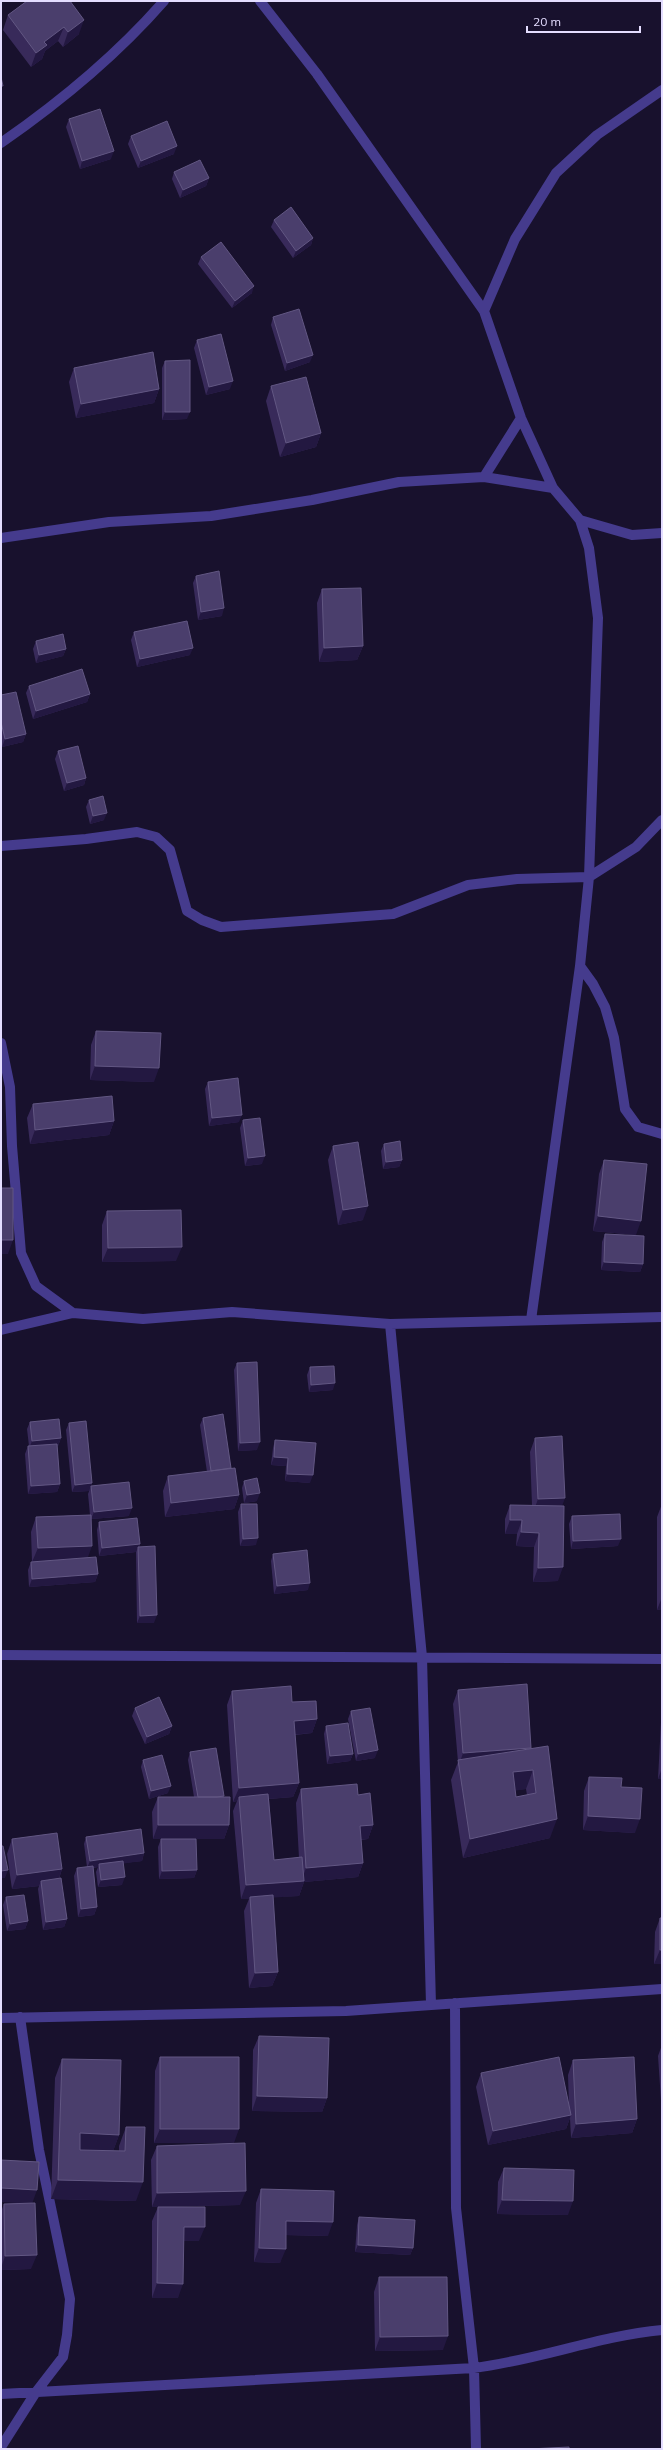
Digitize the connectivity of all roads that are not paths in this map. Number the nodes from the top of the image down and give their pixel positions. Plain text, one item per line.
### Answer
1 (164, 1) edge
2 (260, 1) edge
3 (662, 90) edge
4 (1, 143) edge
5 (484, 311) junction
6 (521, 418) junction
7 (484, 477) junction
8 (553, 488) junction
9 (580, 520) junction
10 (662, 533) edge
11 (1, 538) edge
12 (662, 820) edge
13 (1, 846) edge
14 (589, 877) junction
15 (580, 966) junction
16 (1, 1043) edge
17 (662, 1134) edge
18 (73, 1313) junction
19 (662, 1317) edge
20 (531, 1320) junction
21 (390, 1324) junction
22 (1, 1330) edge
23 (1, 1655) edge
24 (422, 1657) junction
25 (662, 1659) edge
26 (662, 1989) edge
27 (455, 2003) junction
28 (431, 2005) junction
29 (20, 2017) junction
30 (1, 2018) edge
31 (662, 2330) edge
32 (474, 2368) junction
33 (36, 2392) junction
34 (1, 2394) edge
35 (1, 2447) edge
36 (476, 2449) edge

1 - 4 street
2 - 5 street
3 - 5 street
5 - 6 street
6 - 7 street
6 - 8 street
7 - 8 street
7 - 11 street
8 - 9 street
9 - 10 street
9 - 14 street
12 - 14 street
13 - 14 street
14 - 15 street
15 - 17 street
15 - 20 street
16 - 18 street
18 - 21 street
18 - 22 street
19 - 20 street
20 - 21 street
21 - 24 street
23 - 24 street
24 - 25 street
24 - 28 street
26 - 27 street
27 - 28 street
27 - 32 street
28 - 29 street
29 - 30 street
29 - 33 street
31 - 32 street
32 - 33 street
32 - 36 street
33 - 34 street
33 - 35 street

